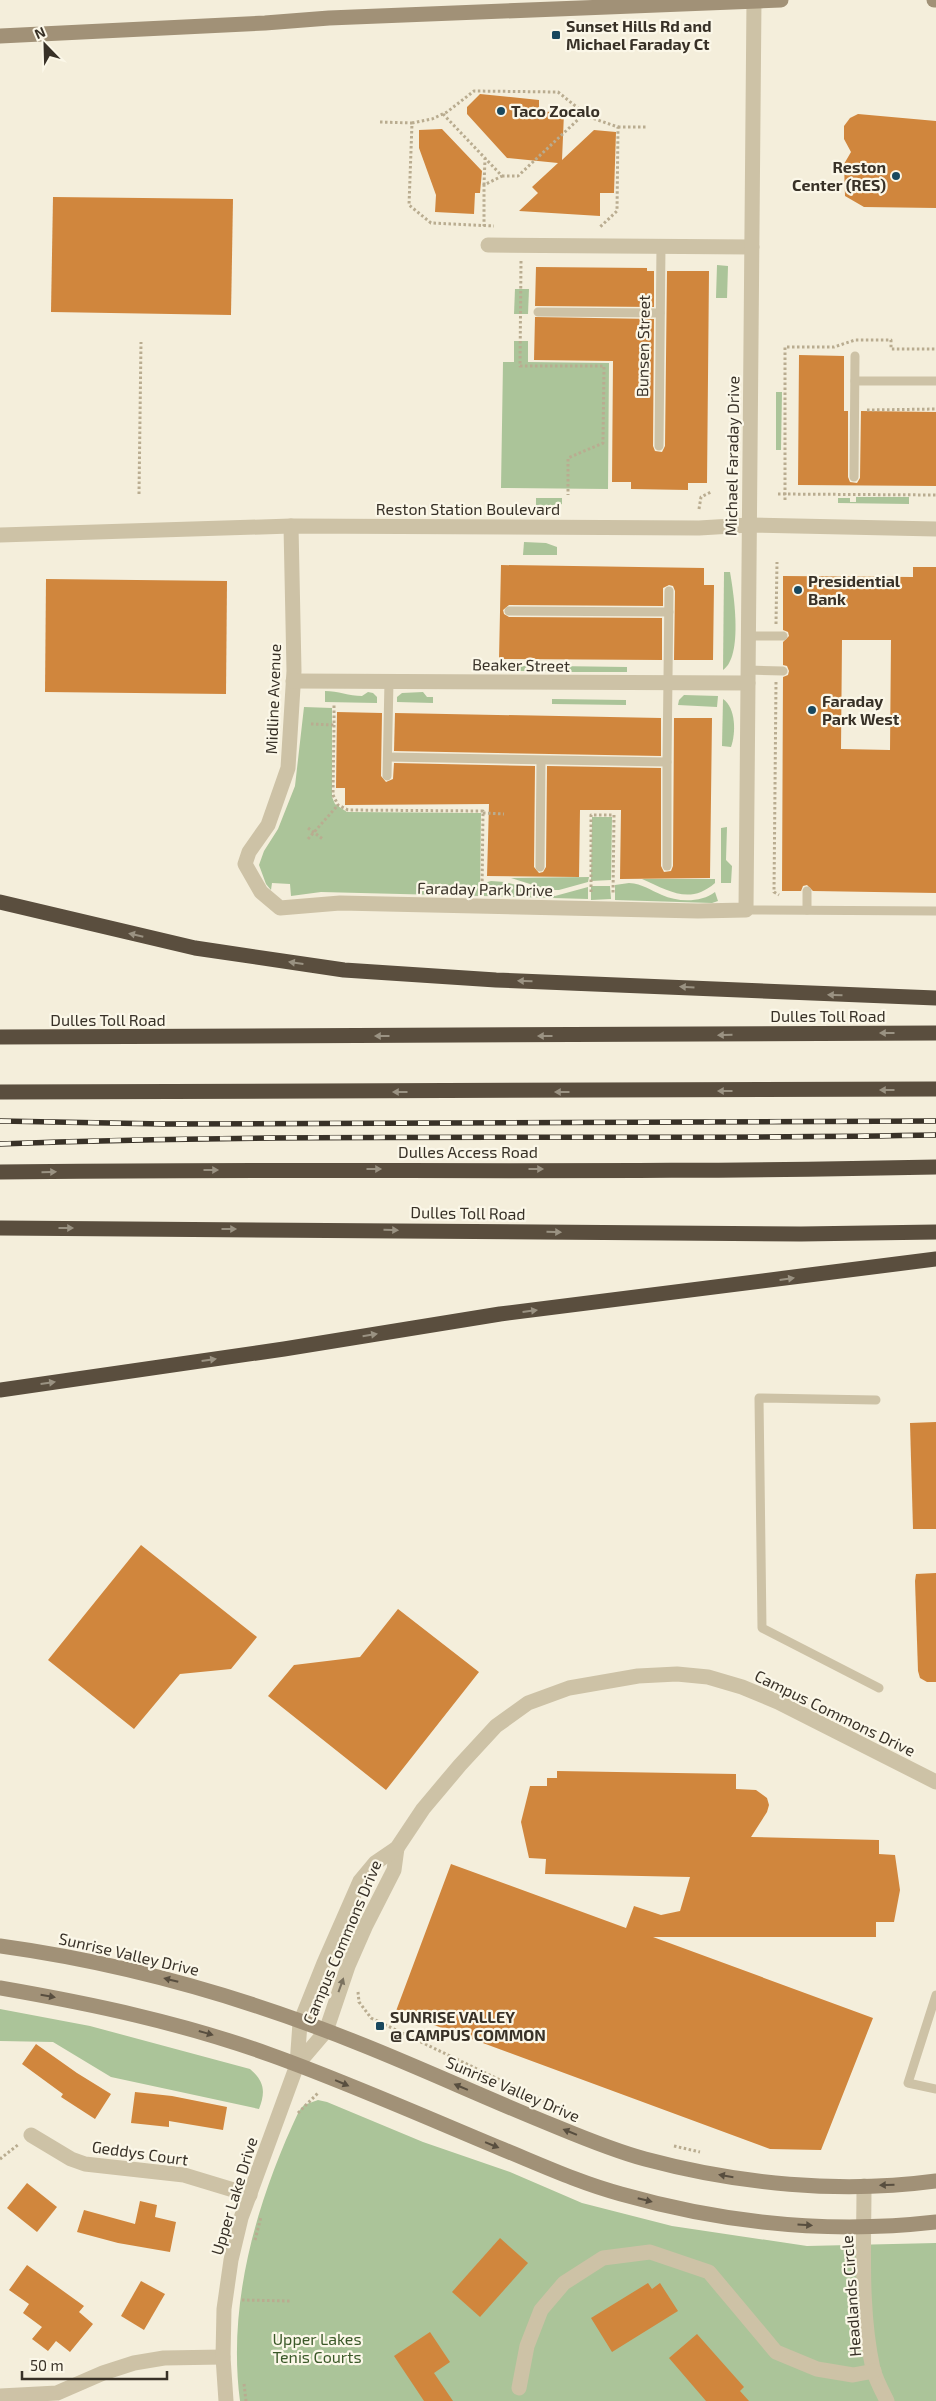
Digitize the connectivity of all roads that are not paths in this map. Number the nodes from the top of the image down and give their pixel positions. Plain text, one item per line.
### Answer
1 (781, 0) edge
2 (754, 1) edge
3 (0, 36) edge
4 (488, 245) dead end
5 (661, 246) junction
6 (752, 247) junction
7 (538, 312) dead end
8 (660, 314) junction
9 (855, 356) dead end
10 (855, 380) junction
11 (936, 381) edge
12 (659, 446) dead end
13 (854, 476) dead end
14 (749, 525) junction
15 (291, 526) junction
16 (936, 529) edge
17 (0, 535) edge
18 (669, 591) dead end
19 (509, 611) dead end
20 (669, 612) junction
21 (748, 636) junction
22 (780, 636) road end
23 (779, 671) road end
24 (748, 677) junction
25 (293, 681) junction
26 (389, 681) junction
27 (668, 684) junction
28 (388, 757) junction
29 (541, 760) junction
30 (667, 762) junction
31 (388, 776) dead end
32 (245, 864) joint
33 (667, 866) dead end
34 (540, 867) dead end
35 (807, 894) road end
36 (0, 902) edge
37 (746, 910) junction
38 (807, 910) junction
39 (936, 911) edge
40 (936, 998) edge
41 (936, 1033) edge
42 (0, 1037) edge
43 (936, 1089) edge
44 (0, 1092) edge
45 (936, 1167) edge
46 (0, 1172) edge
47 (0, 1228) edge
48 (936, 1232) edge
49 (936, 1259) edge
50 (0, 1390) edge
51 (876, 1400) dead end
52 (879, 1688) dead end
53 (936, 1782) edge
54 (397, 1848) junction
55 (0, 1946) edge
56 (0, 1988) edge
57 (936, 1995) edge
58 (300, 2023) junction
59 (326, 2031) junction
60 (297, 2065) junction
61 (936, 2089) edge
62 (31, 2135) road end
63 (936, 2181) edge
64 (864, 2186) junction
65 (250, 2194) junction
66 (936, 2222) edge
67 (864, 2227) junction
68 (223, 2357) junction
69 (874, 2371) junction
70 (519, 2388) dead end
71 (0, 2396) edge
72 (226, 2401) edge
73 (887, 2401) edge

1 - 2 main road
2 - 3 main road
2 - 6 street, Michael Faraday Drive
4 - 5 street
5 - 6 street
5 - 8 lane, Bunsen Street
6 - 14 street, Michael Faraday Drive
7 - 8 lane
8 - 12 lane, Bunsen Street
9 - 10 lane
10 - 11 lane
10 - 13 lane
14 - 15 street, Reston Station Boulevard
14 - 16 street, Reston Station Boulevard
14 - 21 street, Michael Faraday Drive
15 - 17 street, Reston Station Boulevard
15 - 25 street, Midline Avenue
18 - 20 lane
19 - 20 lane
20 - 27 lane
21 - 22 lane
21 - 24 street, Michael Faraday Drive
23 - 24 lane
24 - 27 street, Beaker Street
24 - 37 street, Michael Faraday Drive
25 - 26 street, Beaker Street
25 - 32 street, Midline Avenue
26 - 27 street, Beaker Street
26 - 28 lane
27 - 30 lane
28 - 29 lane
28 - 31 lane
29 - 30 lane
29 - 34 lane
30 - 33 lane
32 - 37 street, Faraday Park Drive
35 - 38 lane
40 -> 36 highway
37 - 38 lane
38 - 39 lane
41 -> 42 highway, Dulles Toll Road
43 -> 44 highway
46 -> 45 highway, Dulles Access Road
47 -> 48 highway, Dulles Toll Road
50 -> 49 highway
51 - 52 lane
53 - 54 street, Campus Commons Drive
54 - 58 street, Campus Commons Drive
59 -> 54 street, Campus Commons Drive
58 -> 55 main road, Sunrise Valley Drive
56 -> 60 main road
57 - 61 lane
58 - 59 main road, Sunrise Valley Drive
58 - 60 street, Campus Commons Drive
59 - 60 street, Campus Commons Drive
64 -> 59 main road, Sunrise Valley Drive
60 - 65 street, Upper Lake Drive
60 -> 67 main road
62 - 65 street, Geddys Court
63 -> 64 main road, Sunrise Valley Drive
64 - 67 street, Headlands Circle
65 - 68 street, Upper Lake Drive
66 - 67 main road
67 - 69 street, Headlands Circle
68 - 71 street
68 - 72 street, Upper Lake Drive
69 - 70 street
69 - 73 street, Headlands Circle

